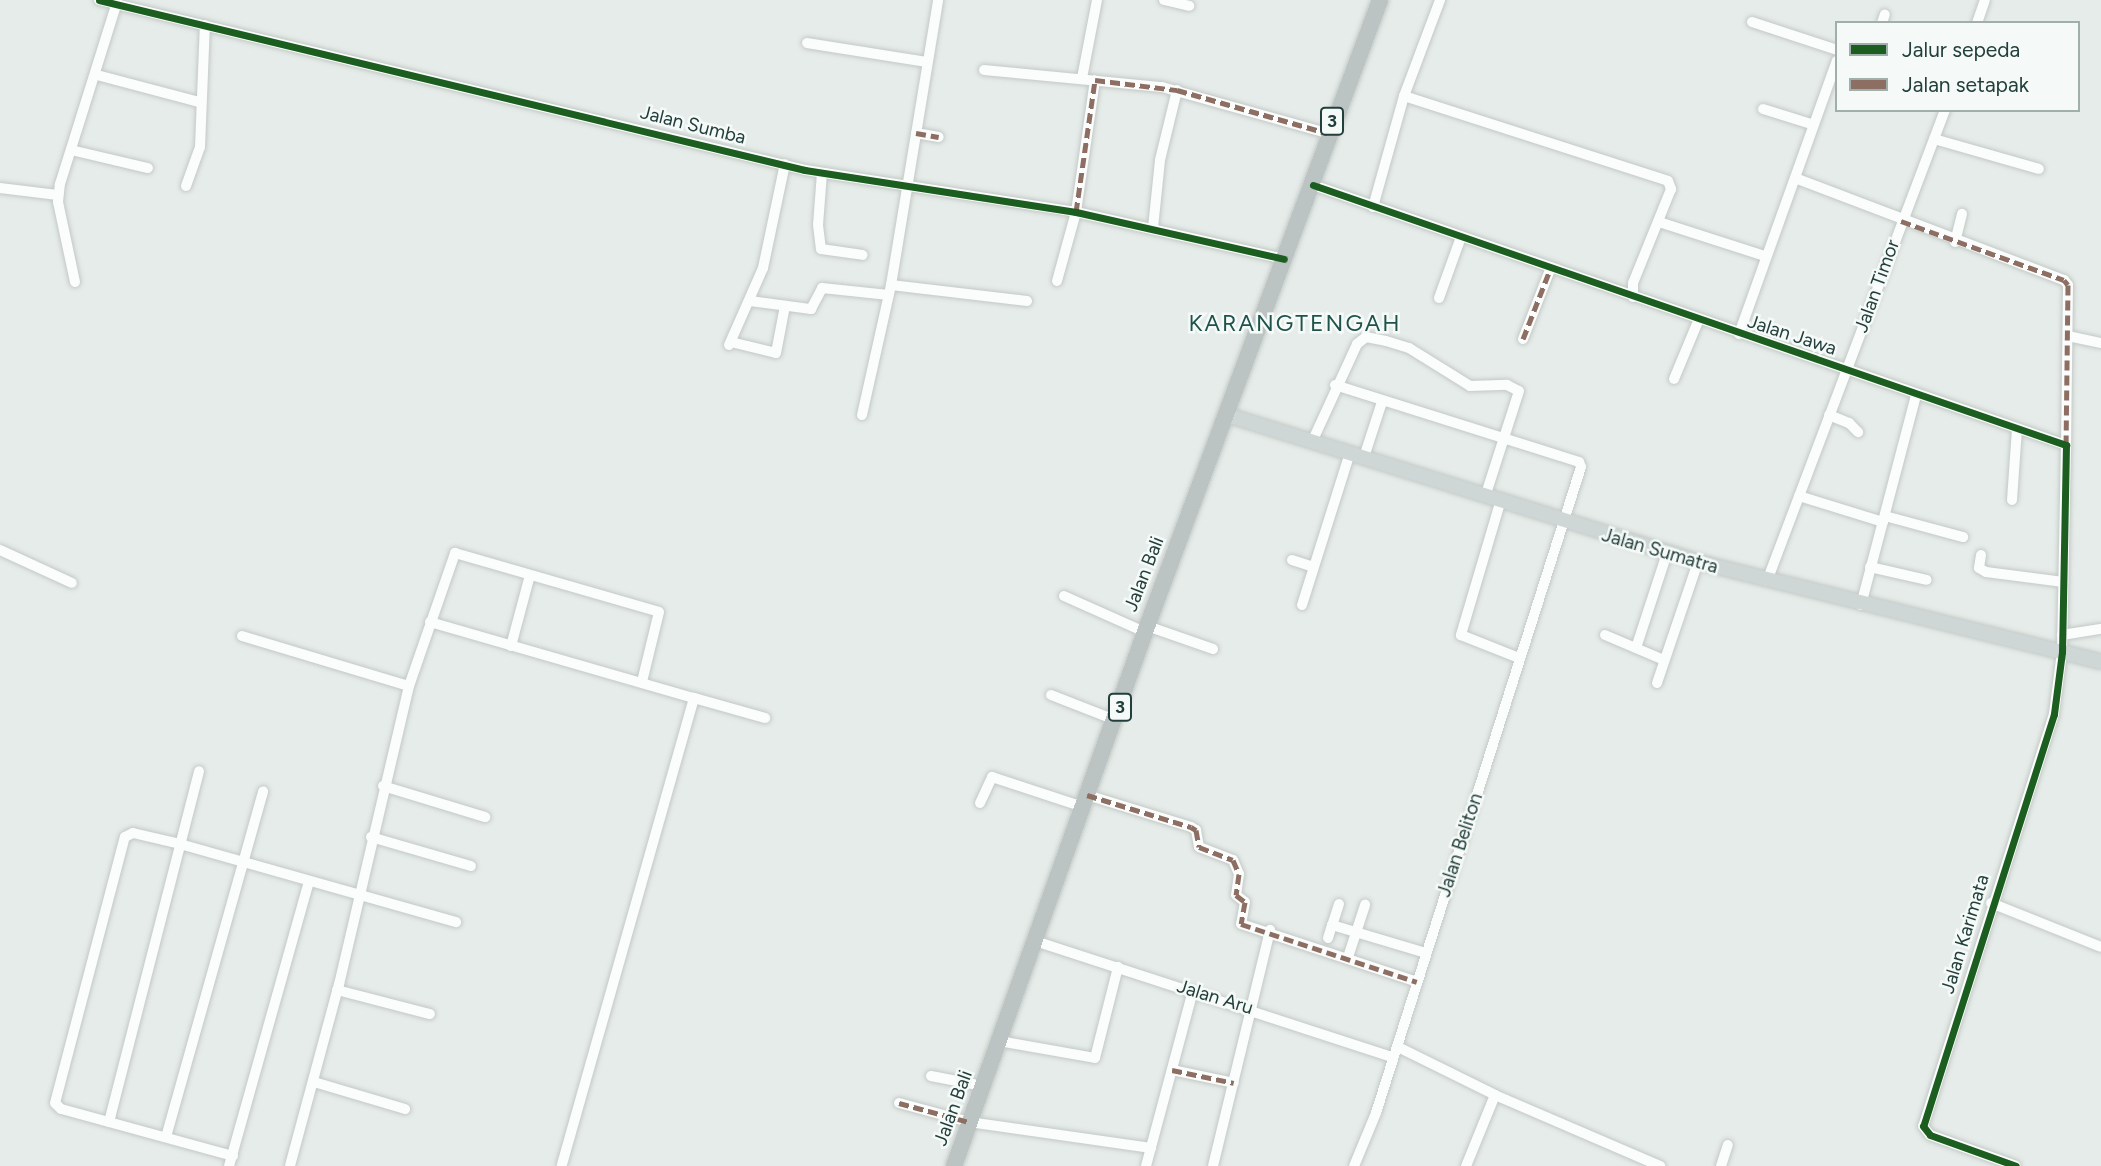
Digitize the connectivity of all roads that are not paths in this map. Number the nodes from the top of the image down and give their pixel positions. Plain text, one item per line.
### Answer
1 (99, 0) edge
2 (938, 0) edge
3 (1097, 0) edge
4 (1164, 0) edge
5 (1380, 0) edge
6 (1440, 0) edge
7 (1985, 0) edge
8 (117, 3) edge
9 (1189, 6) dead end
10 (1978, 21) edge
11 (1752, 22) dead end
12 (205, 25) junction
13 (807, 43) dead end
14 (1835, 49) edge
15 (927, 62) junction
16 (1835, 67) edge
17 (984, 70) dead end
18 (97, 75) junction
19 (1082, 78) junction
20 (1095, 80) junction
21 (1177, 90) junction
22 (1404, 96) junction
23 (199, 102) junction
24 (1762, 109) dead end
25 (1944, 112) edge
26 (1814, 125) junction
27 (916, 133) junction
28 (1327, 133) junction
29 (939, 136) dead end
30 (1934, 139) junction
31 (71, 149) junction
32 (785, 164) junction
33 (148, 168) dead end
34 (2039, 169) dead end
35 (822, 173) junction
36 (1795, 178) junction
37 (1313, 185) junction
38 (186, 186) dead end
39 (0, 188) edge
40 (908, 188) junction
41 (58, 195) junction
42 (1373, 207) junction
43 (1076, 212) junction
44 (1962, 214) dead end
45 (1901, 221) junction
46 (1659, 222) junction
47 (1153, 228) junction
48 (1461, 237) junction
49 (1955, 242) junction
50 (1286, 250) junction
51 (863, 255) dead end
52 (1765, 256) junction
53 (1551, 267) junction
54 (1057, 281) dead end
55 (75, 282) dead end
56 (890, 290) junction
57 (1633, 296) junction
58 (1439, 298) dead end
59 (750, 301) junction
60 (1027, 301) dead end
61 (785, 306) junction
62 (1699, 319) junction
63 (1739, 334) junction
64 (2068, 336) junction
65 (1523, 339) dead end
66 (2101, 343) edge
67 (1847, 369) junction
68 (1674, 379) dead end
69 (1335, 385) junction
70 (1916, 395) junction
71 (1382, 402) junction
72 (862, 415) dead end
73 (1227, 415) junction
74 (1829, 415) junction
75 (2017, 429) junction
76 (1858, 432) dead end
77 (1506, 440) junction
78 (1312, 442) junction
79 (2066, 445) junction
80 (1357, 455) junction
81 (1799, 496) junction
82 (1485, 497) junction
83 (2012, 500) dead end
84 (1500, 503) junction
85 (1884, 519) junction
86 (1563, 523) junction
87 (1963, 537) dead end
88 (0, 550) edge
89 (1667, 553) junction
90 (1981, 555) dead end
91 (1292, 560) dead end
92 (1698, 562) junction
93 (1313, 567) junction
94 (1870, 567) junction
95 (530, 575) junction
96 (1927, 580) dead end
97 (1767, 581) junction
98 (2063, 582) junction
99 (72, 583) dead end
100 (1064, 596) dead end
101 (1302, 605) dead end
102 (1861, 605) junction
103 (430, 622) junction
104 (1146, 629) junction
105 (2101, 629) edge
106 (1605, 635) dead end
107 (2063, 635) junction
108 (242, 636) dead end
109 (511, 646) junction
110 (1636, 648) junction
111 (1213, 649) dead end
112 (2063, 652) junction
113 (1520, 659) junction
114 (1664, 660) junction
115 (2101, 662) edge
116 (642, 682) junction
117 (1657, 683) dead end
118 (410, 686) junction
119 (1051, 695) dead end
120 (694, 698) junction
121 (765, 718) dead end
122 (1115, 720) junction
123 (199, 771) dead end
124 (383, 786) junction
125 (263, 790) dead end
126 (1085, 801) junction
127 (980, 803) dead end
128 (485, 817) dead end
129 (371, 837) junction
130 (180, 844) junction
131 (241, 862) junction
132 (471, 866) dead end
133 (309, 882) junction
134 (359, 894) junction
135 (1991, 903) junction
136 (1339, 904) dead end
137 (1365, 905) dead end
138 (456, 922) dead end
139 (1332, 925) junction
140 (1270, 930) junction
141 (1356, 932) junction
142 (1328, 938) dead end
143 (1035, 942) junction
144 (2101, 947) edge
145 (1426, 953) junction
146 (1349, 954) dead end
147 (1118, 967) junction
148 (1417, 982) junction
149 (337, 990) junction
150 (1193, 991) junction
151 (1251, 1008) junction
152 (430, 1014) dead end
153 (999, 1041) junction
154 (1396, 1052) junction
155 (1172, 1070) junction
156 (931, 1076) dead end
157 (314, 1082) junction
158 (1234, 1083) junction
159 (983, 1086) junction
160 (1495, 1095) junction
161 (899, 1103) dead end
162 (405, 1109) dead end
163 (109, 1122) junction
164 (969, 1122) junction
165 (166, 1138) junction
166 (1728, 1145) dead end
167 (1151, 1149) junction
168 (231, 1161) edge
169 (290, 1166) edge
170 (562, 1166) edge
171 (954, 1166) edge
172 (1146, 1166) edge
173 (1213, 1166) edge
174 (1354, 1166) edge
175 (1466, 1166) edge
176 (1660, 1166) edge
177 (1721, 1166) edge
178 (2016, 1166) edge

1 - 8 street, Jalan Sumba
2 - 15 street
3 - 19 street
4 - 9 street
5 - 28 highway, Jalan Bali / 3
6 - 22 street
7 - 10 street
8 - 12 street, Jalan Sumba
8 - 18 street
11 - 14 street
12 - 23 street
12 - 32 street, Jalan Sumba
13 - 15 street
15 - 27 street
16 - 26 street
17 - 19 street
18 - 23 street
18 - 31 street
19 - 20 street
20 - 21 street
20 - 43 street
21 - 28 street
21 - 47 street
22 - 42 street
22 - 46 street
23 - 38 street
24 - 26 street
25 - 30 street, Jalan Timor
26 - 36 street
27 - 29 street
27 - 40 street
28 - 37 highway, Jalan Bali / 3
30 - 34 street
30 - 45 street, Jalan Timor
31 - 33 street
31 - 41 street
32 - 35 street, Jalan Sumba
32 - 59 street
35 - 40 street, Jalan Sumba
35 - 51 street
36 - 45 street
36 - 52 street
37 - 42 street, Jalan Jawa
37 - 50 highway, Jalan Bali / 3
39 - 41 street
40 - 43 street, Jalan Sumba
40 - 56 street
41 - 55 street
42 - 48 street, Jalan Jawa
43 - 47 street, Jalan Sumba
43 - 54 street
44 - 49 street
45 - 49 street
45 - 67 street, Jalan Timor
46 - 52 street
46 - 57 street
47 - 50 street, Jalan Sumba
48 - 53 street, Jalan Jawa
48 - 58 street
49 - 64 street
50 - 73 highway, Jalan Bali / 3
52 - 63 street
53 - 57 street, Jalan Jawa
53 - 65 street
56 - 60 street
56 - 61 street
56 - 72 street
57 - 62 street, Jalan Jawa
59 - 61 street
59 - 61 street
62 - 63 street, Jalan Jawa
62 - 68 street
63 - 67 street, Jalan Jawa
64 - 66 street
64 - 79 street
67 - 70 street, Jalan Jawa
67 - 74 street, Jalan Timor
69 - 71 street
69 - 77 street
69 - 78 street
70 - 75 street, Jalan Jawa
70 - 85 street
71 - 77 street
71 - 80 street
73 - 78 main road, Jalan Sumatra
73 - 104 highway, Jalan Bali / 3
74 - 76 street
74 - 81 street, Jalan Timor
75 - 79 street, Jalan Jawa
75 - 83 street
77 - 82 street
77 - 86 street, Jalan Beliton
78 - 80 main road, Jalan Sumatra
79 - 98 street
80 - 82 main road, Jalan Sumatra
80 - 93 street
81 - 85 street
81 - 97 street, Jalan Timor
82 - 84 main road, Jalan Sumatra
84 - 86 main road, Jalan Sumatra
84 - 113 street
85 - 87 street
85 - 94 street
86 - 89 main road, Jalan Sumatra
86 - 113 street, Jalan Beliton
88 - 99 street
89 - 92 main road, Jalan Sumatra
89 - 110 street
90 - 98 street
91 - 93 street
92 - 97 main road, Jalan Sumatra
92 - 114 street
93 - 101 street
94 - 96 street
94 - 102 street
95 - 103 street
95 - 109 street
95 - 116 street
97 - 102 main road, Jalan Sumatra
98 - 107 street
100 - 104 street
102 - 112 main road, Jalan Sumatra
103 - 109 street
103 - 118 street
104 - 111 street
104 - 122 highway, Jalan Bali / 3
105 - 107 street
106 - 110 street
107 - 112 street
108 - 118 street
109 - 116 street
110 - 114 street
112 - 115 main road, Jalan Sumatra
112 - 135 street, Jalan Karimata
113 - 145 street, Jalan Beliton
114 - 117 street
116 - 120 street
118 - 124 street
119 - 122 street
120 - 121 street
120 - 170 street
122 - 126 highway, Jalan Bali / 3
123 - 130 street
124 - 128 street
124 - 129 street
125 - 131 street
126 - 127 street
126 - 140 street
126 - 143 highway, Jalan Bali / 3
129 - 132 street
129 - 134 street
130 - 131 street
130 - 163 street
130 - 163 street
131 - 133 street
131 - 165 street
133 - 134 street
133 - 168 street
134 - 138 street
134 - 149 street
135 - 144 street
135 - 178 street, Jalan Karimata
136 - 139 street
137 - 141 street
139 - 141 street
139 - 142 street
140 - 148 street
140 - 151 street
141 - 145 street
141 - 146 street
143 - 147 street, Jalan Aru
143 - 153 highway, Jalan Bali / 3
145 - 148 street, Jalan Beliton
147 - 150 street, Jalan Aru
147 - 153 street
148 - 154 street, Jalan Beliton
149 - 152 street
149 - 157 street
150 - 151 street, Jalan Aru
150 - 155 street
151 - 154 street, Jalan Aru
151 - 158 street
153 - 159 highway, Jalan Bali / 3
154 - 160 street, Jalan Aru
154 - 174 street, Jalan Beliton
155 - 158 street
155 - 167 street
156 - 159 street
157 - 162 street
157 - 169 street
158 - 173 street
159 - 164 highway, Jalan Bali / 3
160 - 175 street
160 - 176 street, Jalan Aru
161 - 164 street
163 - 165 street
164 - 167 street
164 - 171 highway, Jalan Bali / 3
165 - 168 street
166 - 177 street
167 - 172 street

